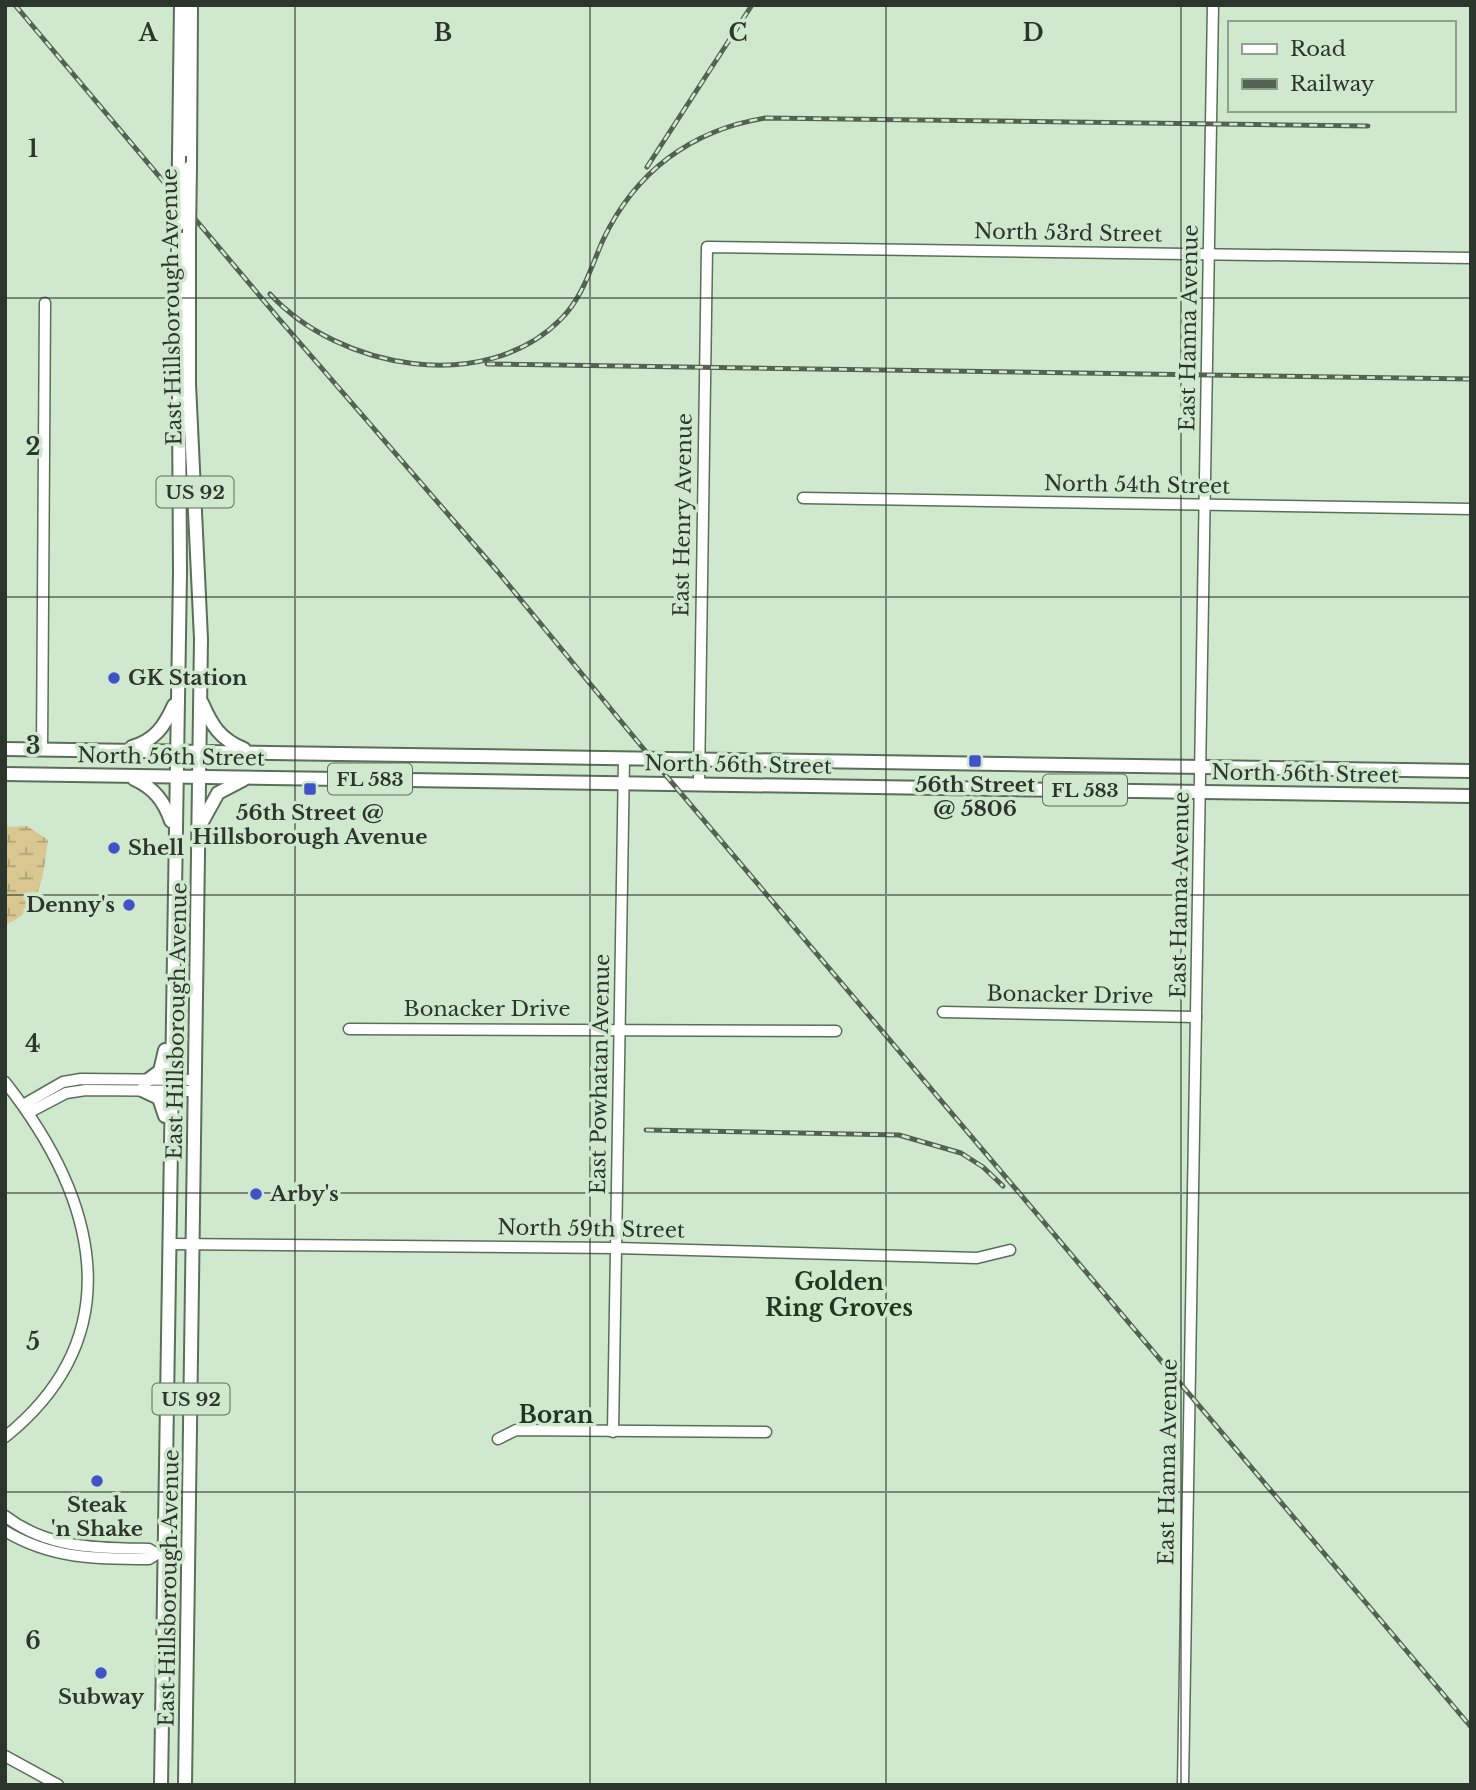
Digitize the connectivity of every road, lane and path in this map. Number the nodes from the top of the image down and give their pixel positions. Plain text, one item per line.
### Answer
1 (181, 5) edge
2 (191, 5) edge
3 (1213, 5) edge
4 (707, 247) joint
5 (1209, 254) junction
6 (1471, 258) edge
7 (45, 303) dead end
8 (803, 498) dead end
9 (1206, 505) junction
10 (1471, 509) edge
11 (177, 698) junction
12 (201, 700) junction
13 (5, 749) edge
14 (42, 750) junction
15 (121, 750) junction
16 (176, 751) junction
17 (200, 751) junction
18 (250, 752) junction
19 (624, 759) junction
20 (699, 759) junction
21 (951, 763) junction
22 (1201, 767) junction
23 (1393, 770) junction
24 (1471, 771) edge
25 (5, 774) edge
26 (126, 776) junction
27 (175, 776) junction
28 (200, 776) junction
29 (252, 777) junction
30 (624, 782) junction
31 (699, 783) junction
32 (951, 788) junction
33 (1201, 792) junction
34 (1392, 795) junction
35 (1471, 796) edge
36 (199, 829) junction
37 (175, 831) junction
38 (943, 1012) dead end
39 (172, 1015) junction
40 (1196, 1017) junction
41 (620, 1028) junction
42 (349, 1029) dead end
43 (835, 1031) dead end
44 (5, 1082) edge
45 (145, 1085) junction
46 (171, 1086) junction
47 (195, 1086) junction
48 (25, 1109) junction
49 (170, 1142) junction
50 (169, 1244) junction
51 (193, 1244) junction
52 (616, 1248) junction
53 (1010, 1250) dead end
54 (613, 1432) junction
55 (766, 1432) dead end
56 (5, 1437) edge
57 (498, 1439) dead end
58 (5, 1516) edge
59 (5, 1531) edge
60 (161, 1554) junction
61 (188, 1554) junction
62 (5, 1755) edge
63 (58, 1785) edge
64 (161, 1785) edge
65 (185, 1785) edge
66 (1183, 1785) edge

1 - 11 main road, East Hillsborough Avenue / US 92, bridge
2 - 12 main road, East Hillsborough Avenue / US 92, bridge
3 - 5 street, East Hanna Avenue
4 - 5 street, North 53rd Street
4 - 20 street, East Henry Avenue
5 - 6 street, North 53rd Street
5 - 9 street, East Hanna Avenue
7 - 14 street
8 - 9 street, North 54th Street
9 - 10 street, North 54th Street
9 - 22 street, East Hanna Avenue
11 - 15 main road
11 - 16 main road, East Hillsborough Avenue / US 92
12 - 17 main road, East Hillsborough Avenue / US 92
12 - 18 main road
13 - 14 main road, North 56th Street / FL 583
14 - 15 main road, North 56th Street / FL 583
15 - 16 main road, North 56th Street / FL 583
16 - 17 main road, North 56th Street / FL 583
16 - 27 main road, East Hillsborough Avenue / US 92
17 - 18 main road, North 56th Street / FL 583
17 - 28 main road, East Hillsborough Avenue / US 92
18 - 19 main road, North 56th Street / FL 583
19 - 20 main road, North 56th Street / FL 583
19 - 30 street, East Powhatan Avenue
20 - 21 main road, North 56th Street / FL 583
20 - 31 street, East Henry Avenue
21 - 22 main road, North 56th Street / FL 583
21 - 32 main road
22 - 23 main road, North 56th Street / FL 583
22 - 33 street, East Hanna Avenue
23 - 24 main road, North 56th Street / FL 583
23 - 34 main road
25 - 26 main road, North 56th Street / FL 583
26 - 27 main road, North 56th Street / FL 583
26 - 37 main road
27 - 28 main road, North 56th Street / FL 583
27 - 37 main road, East Hillsborough Avenue / US 92
28 - 29 main road, North 56th Street / FL 583
28 - 36 main road, East Hillsborough Avenue / US 92
29 - 30 main road, North 56th Street / FL 583
29 - 36 main road
30 - 31 main road, North 56th Street / FL 583
30 - 41 street, East Powhatan Avenue
31 - 32 main road, North 56th Street / FL 583
32 - 33 main road, North 56th Street / FL 583
33 - 34 main road, North 56th Street / FL 583
33 - 40 street, East Hanna Avenue
34 - 35 main road, North 56th Street / FL 583
36 - 47 main road, East Hillsborough Avenue / US 92
37 - 39 main road, East Hillsborough Avenue / US 92
38 - 40 street, Bonacker Drive
39 - 45 main road
39 - 46 main road, East Hillsborough Avenue / US 92
40 - 66 street, East Hanna Avenue
41 - 42 street, Bonacker Drive
41 - 43 street, Bonacker Drive
41 - 52 street, East Powhatan Avenue
44 - 48 street
45 - 46 street
45 - 48 street
45 - 49 main road
46 - 47 street
46 - 49 main road, East Hillsborough Avenue / US 92
47 - 51 main road, East Hillsborough Avenue / US 92
48 - 56 street
49 - 50 main road, East Hillsborough Avenue / US 92
50 - 51 street, North 59th Street
50 - 60 main road, East Hillsborough Avenue / US 92
51 - 52 street, North 59th Street
51 - 61 main road, East Hillsborough Avenue / US 92
52 - 53 street, North 59th Street
52 - 54 street, East Powhatan Avenue
54 - 55 street
54 - 57 street
58 - 60 street
59 - 60 street
60 - 61 street
60 - 64 main road, East Hillsborough Avenue / US 92
61 - 65 main road, East Hillsborough Avenue / US 92
62 - 63 street

